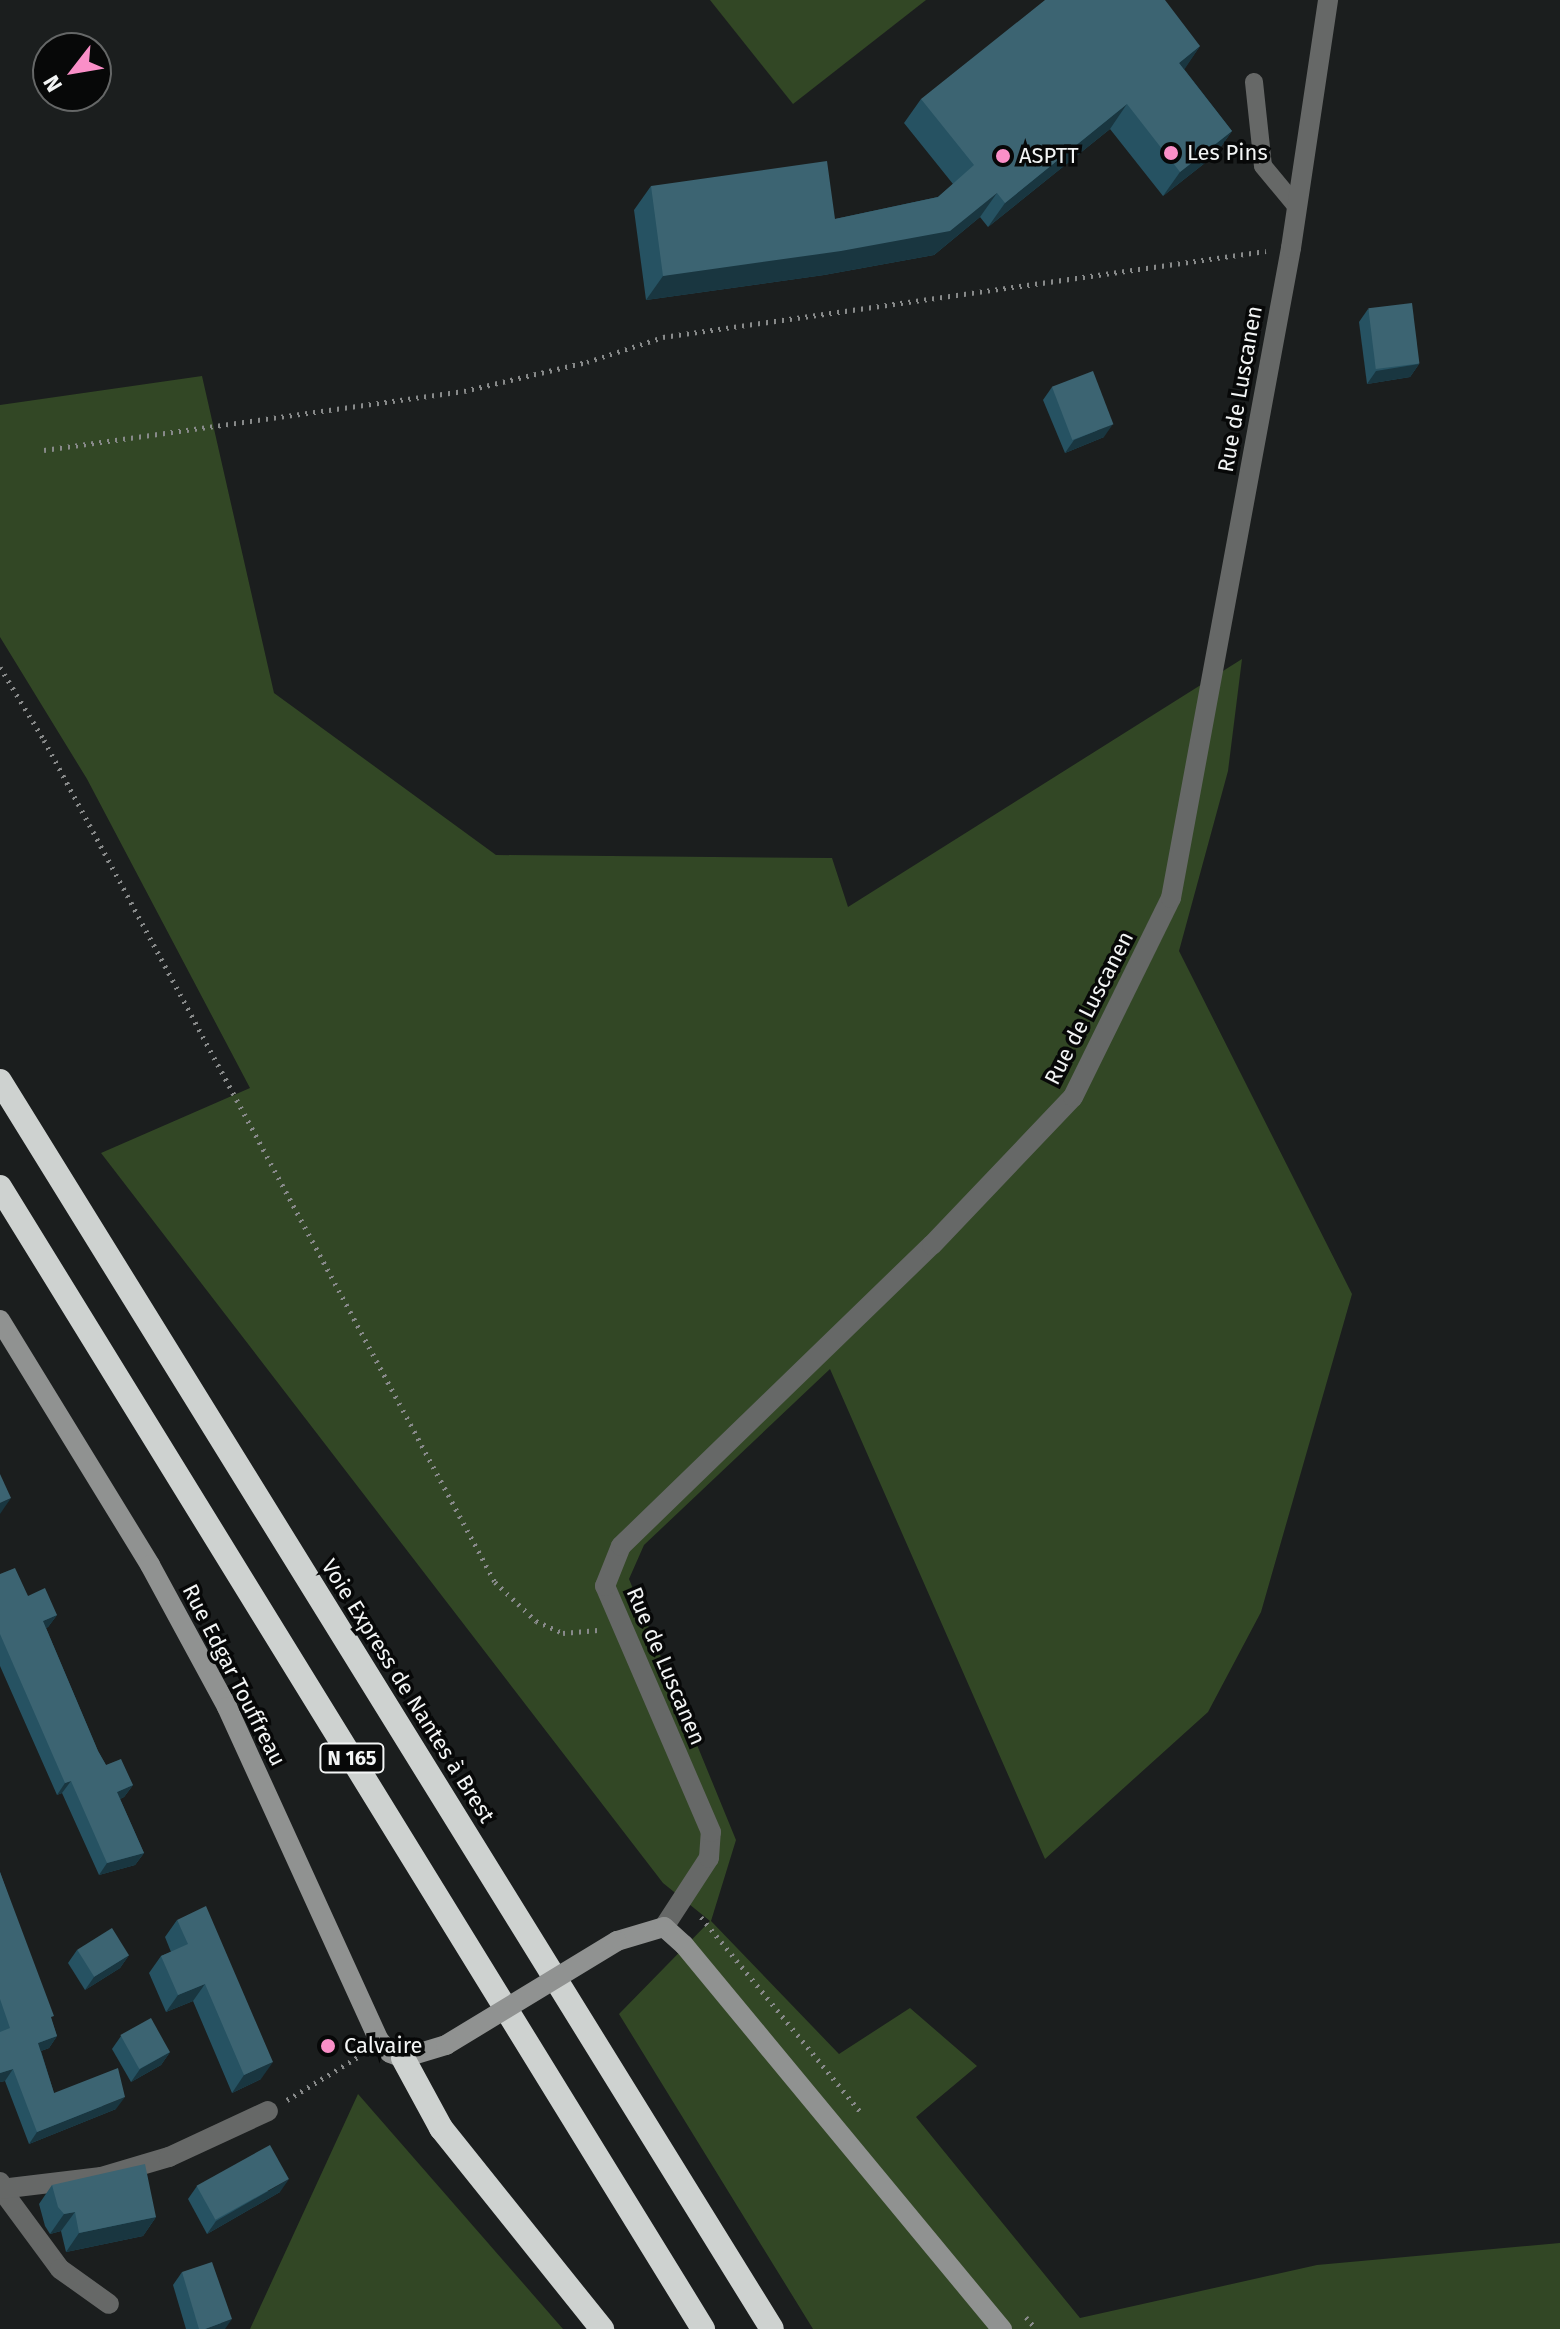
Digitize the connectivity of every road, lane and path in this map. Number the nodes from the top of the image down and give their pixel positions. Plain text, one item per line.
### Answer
1 (1328, 0) edge
2 (1254, 82) dead end
3 (1297, 207) junction
4 (1291, 248) junction
5 (44, 450) dead end
6 (0, 667) edge
7 (0, 1081) edge
8 (0, 1187) edge
9 (0, 1320) edge
10 (623, 1628) junction
11 (664, 1927) junction
12 (393, 2052) junction
13 (268, 2111) joint
14 (0, 2182) edge
15 (0, 2189) edge
16 (109, 2304) dead end
17 (602, 2329) edge
18 (703, 2329) edge
19 (772, 2329) edge
20 (1002, 2329) edge

1 - 3 street, Rue de Luscanen
2 - 3 lane
3 - 4 street, Rue de Luscanen
4 - 5 path
4 - 10 street, Rue de Luscanen
6 - 10 path
7 - 19 highway, Voie Express de Nantes à Brest / N 165
8 - 18 highway, N 165
9 - 12 street, Rue Edgar Touffreau
10 - 11 street, Rue de Luscanen
11 - 12 street, bridge
11 - 20 street
12 - 13 path
12 - 17 highway
13 - 15 street
14 - 15 street
15 - 16 street

